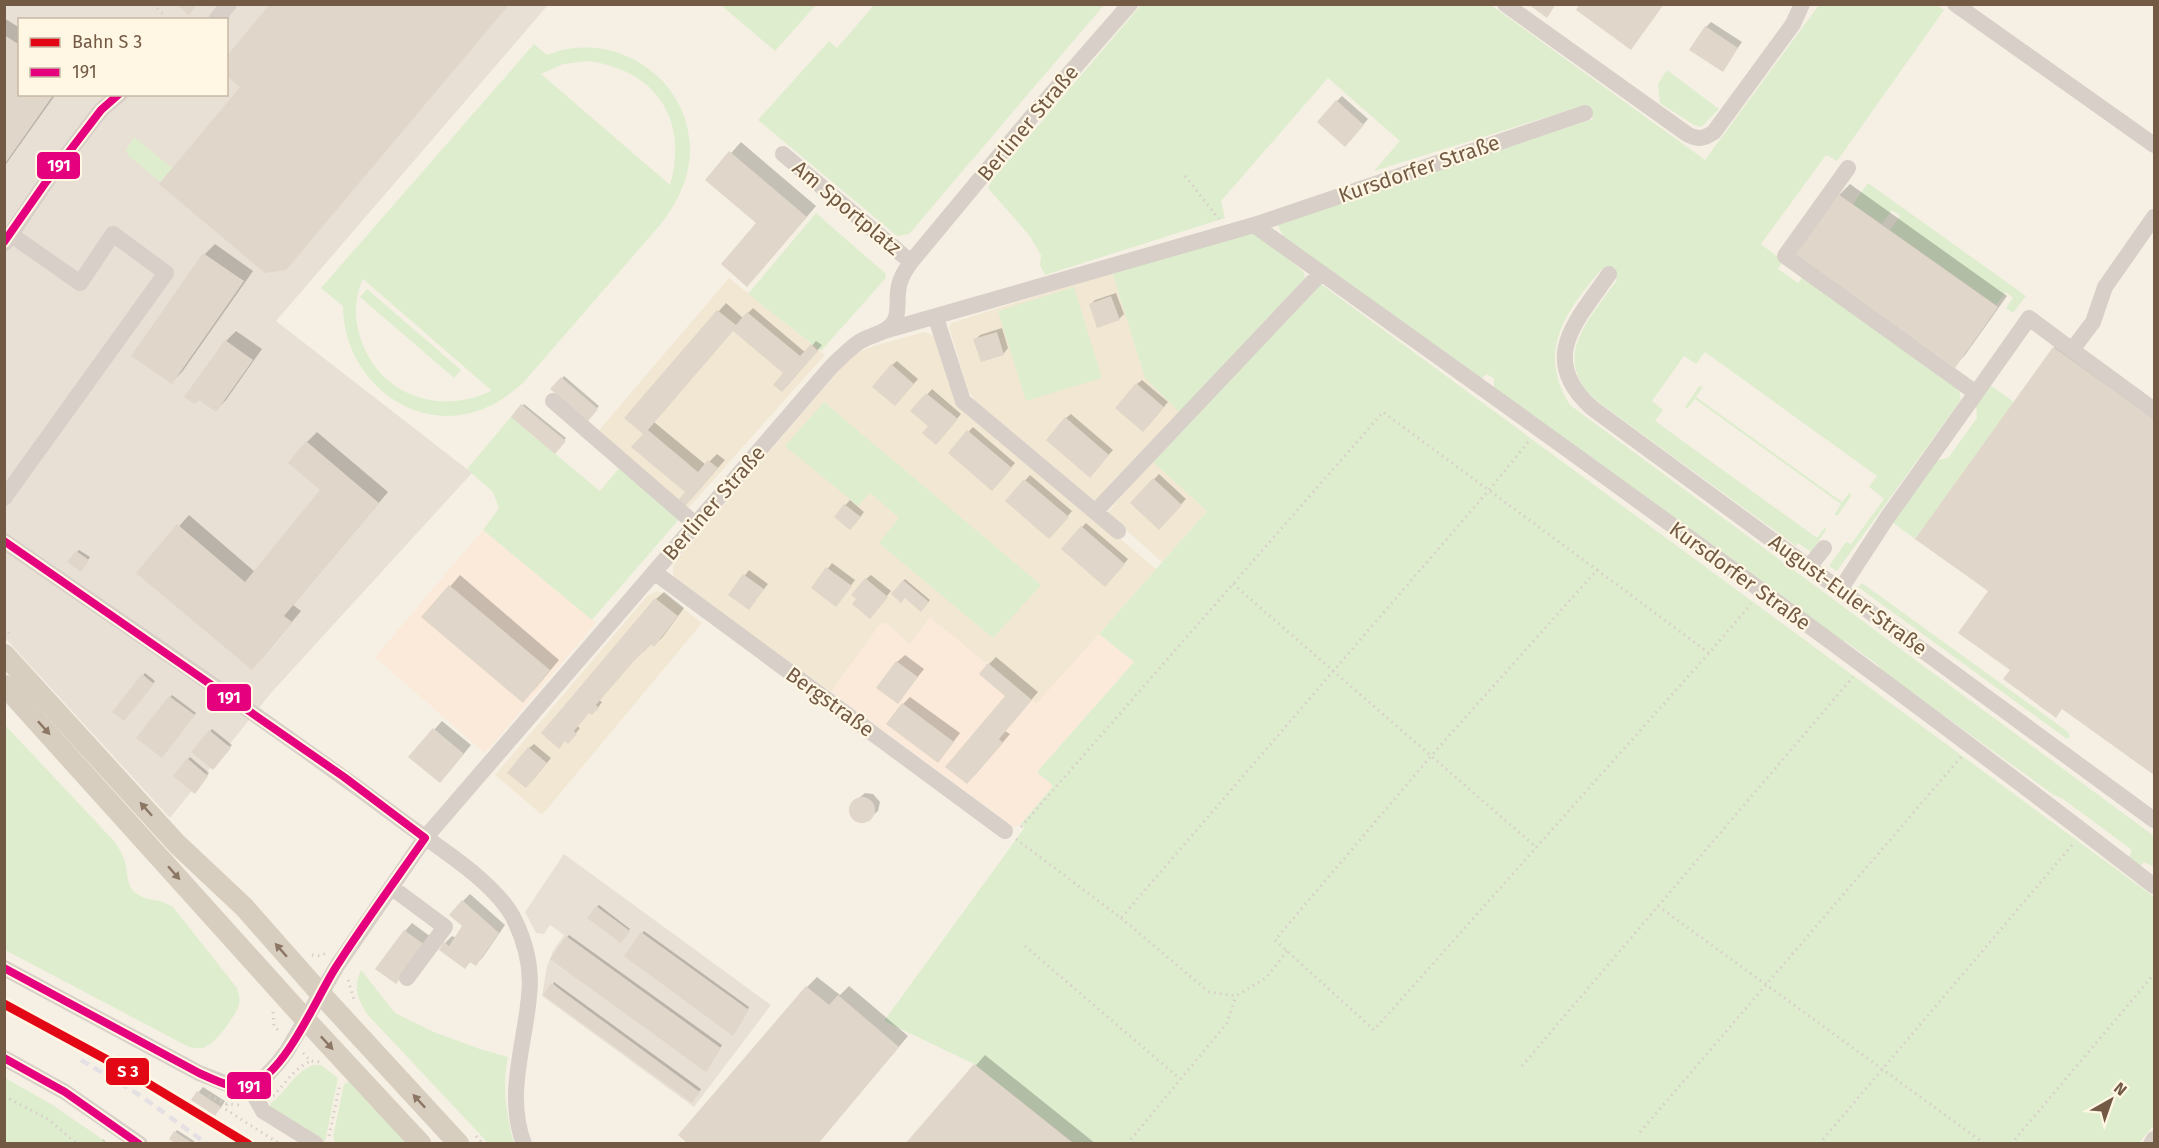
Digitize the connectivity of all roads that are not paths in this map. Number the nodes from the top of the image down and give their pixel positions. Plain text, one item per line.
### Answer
1 (229, 4) edge
2 (1130, 4) edge
3 (1505, 4) edge
4 (1802, 4) edge
5 (1955, 4) edge
6 (218, 18) edge
7 (118, 96) edge
8 (1585, 113) dead end
9 (2154, 145) edge
10 (783, 154) dead end
11 (1848, 168) dead end
12 (2154, 217) edge
13 (1254, 225) junction
14 (8, 238) edge
15 (911, 262) junction
16 (1321, 273) junction
17 (1610, 274) dead end
18 (936, 318) junction
19 (884, 332) junction
20 (2072, 350) junction
21 (1976, 393) junction
22 (553, 400) dead end
23 (2154, 410) edge
24 (4, 498) edge
25 (1095, 512) junction
26 (695, 524) junction
27 (1118, 531) dead end
28 (4, 541) edge
29 (1824, 548) dead end
30 (1809, 567) junction
31 (654, 572) junction
32 (1840, 590) junction
33 (4, 654) edge
34 (4, 685) edge
35 (2154, 820) edge
36 (1005, 831) road end
37 (425, 838) junction
38 (2154, 886) edge
39 (391, 887) junction
40 (4, 968) edge
41 (407, 978) dead end
42 (320, 993) junction
43 (305, 1019) junction
44 (4, 1058) edge
45 (249, 1086) junction
46 (2154, 1139) edge
47 (140, 1143) edge
48 (316, 1143) edge
49 (421, 1143) edge
50 (459, 1143) edge
51 (524, 1143) edge
52 (2151, 1143) edge

1 - 6 street
2 - 15 street, Berliner Straße
3 - 4 street
5 - 9 street
7 - 14 street
8 - 13 street, Kursdorfer Straße
10 - 15 street, Am Sportplatz
11 - 21 street
12 - 20 street
13 - 16 street, Kursdorfer Straße
13 - 18 street, Kursdorfer Straße
14 - 24 street
15 - 19 street, Berliner Straße
16 - 25 street
16 - 38 street, Kursdorfer Straße
17 - 30 street, August-Euler-Straße
18 - 19 street, Kursdorfer Straße
18 - 25 street
19 - 26 street, Berliner Straße
20 - 21 street
20 - 23 street
21 - 32 street
22 - 26 street
25 - 27 street
26 - 31 street, Berliner Straße
28 - 37 street
29 - 30 street
30 - 32 street, August-Euler-Straße
31 - 36 street, Bergstraße
31 - 37 street, Berliner Straße
32 - 35 street, August-Euler-Straße
42 -> 33 main road
34 -> 43 main road
37 - 39 street, Berliner Straße
37 - 51 street
39 - 41 street
39 - 42 street, Berliner Straße
40 - 45 street
42 - 43 street, Berliner Straße
50 -> 42 main road
43 - 45 street, Berliner Straße
43 -> 49 main road
44 - 47 street
45 - 48 street
46 - 52 street

